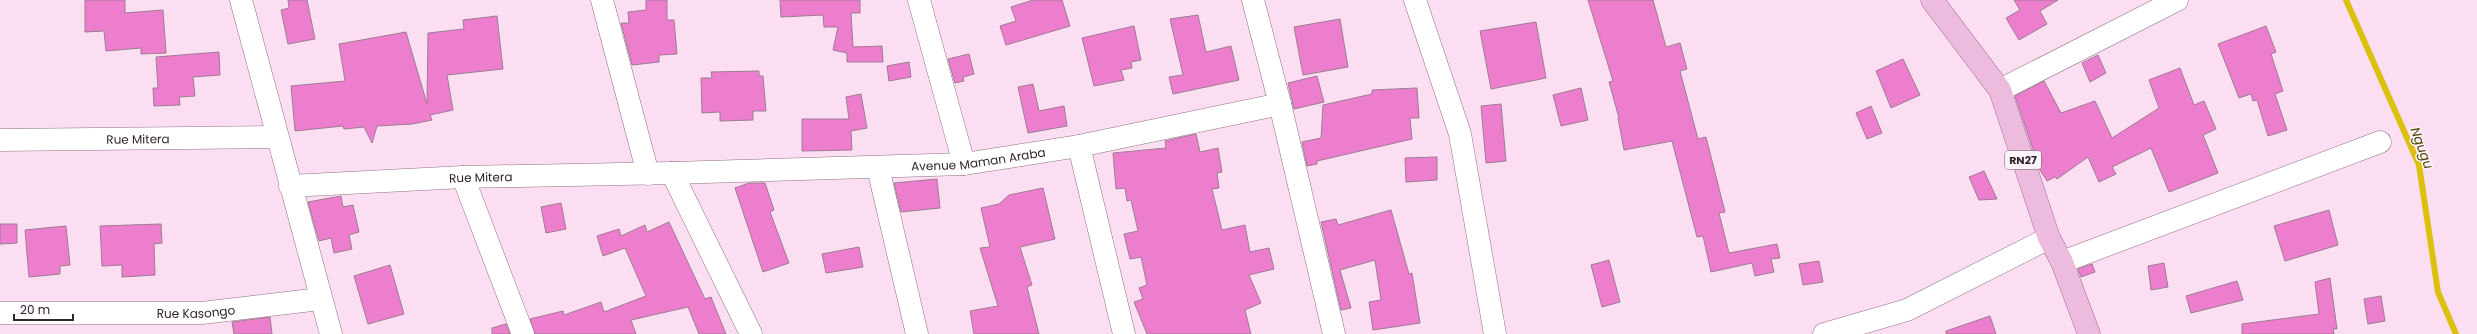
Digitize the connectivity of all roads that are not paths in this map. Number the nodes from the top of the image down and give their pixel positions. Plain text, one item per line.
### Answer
1 (240, 0) edge
2 (602, 0) edge
3 (918, 0) edge
4 (1253, 0) edge
5 (1417, 0) edge
6 (1932, 0) edge
7 (2177, 0) edge
8 (2000, 90) junction
9 (1280, 104) junction
10 (276, 136) junction
11 (0, 140) edge
12 (2380, 142) dead end
13 (1079, 146) junction
14 (964, 164) junction
15 (878, 168) junction
16 (672, 173) junction
17 (648, 174) junction
18 (464, 177) junction
19 (290, 186) junction
20 (2048, 238) junction
21 (2062, 262) junction
22 (320, 299) junction
23 (0, 313) edge
24 (331, 334) edge
25 (522, 334) edge
26 (752, 334) edge
27 (917, 334) edge
28 (1124, 334) edge
29 (1334, 334) edge
30 (1495, 334) edge
31 (1824, 334) edge
32 (2089, 334) edge

1 - 10 street
2 - 17 street
3 - 14 street
4 - 9 street
5 - 30 street
6 - 8 main road, RN27
7 - 8 street
8 - 20 main road, RN27
9 - 13 street, Avenue Maman Araba
9 - 29 street
10 - 11 street, Rue Mitera
10 - 19 street
12 - 21 street
13 - 14 street, Avenue Maman Araba
13 - 28 street
14 - 15 street, Avenue Maman Araba
15 - 16 street, Avenue Maman Araba
15 - 27 street
16 - 17 street, Rue Mitera
16 - 26 street
17 - 18 street, Rue Mitera
18 - 19 street, Rue Mitera
18 - 25 street
19 - 22 street
20 - 21 main road, RN27
20 - 31 street
21 - 32 main road, RN27
22 - 23 street, Rue Kasongo
22 - 24 street

